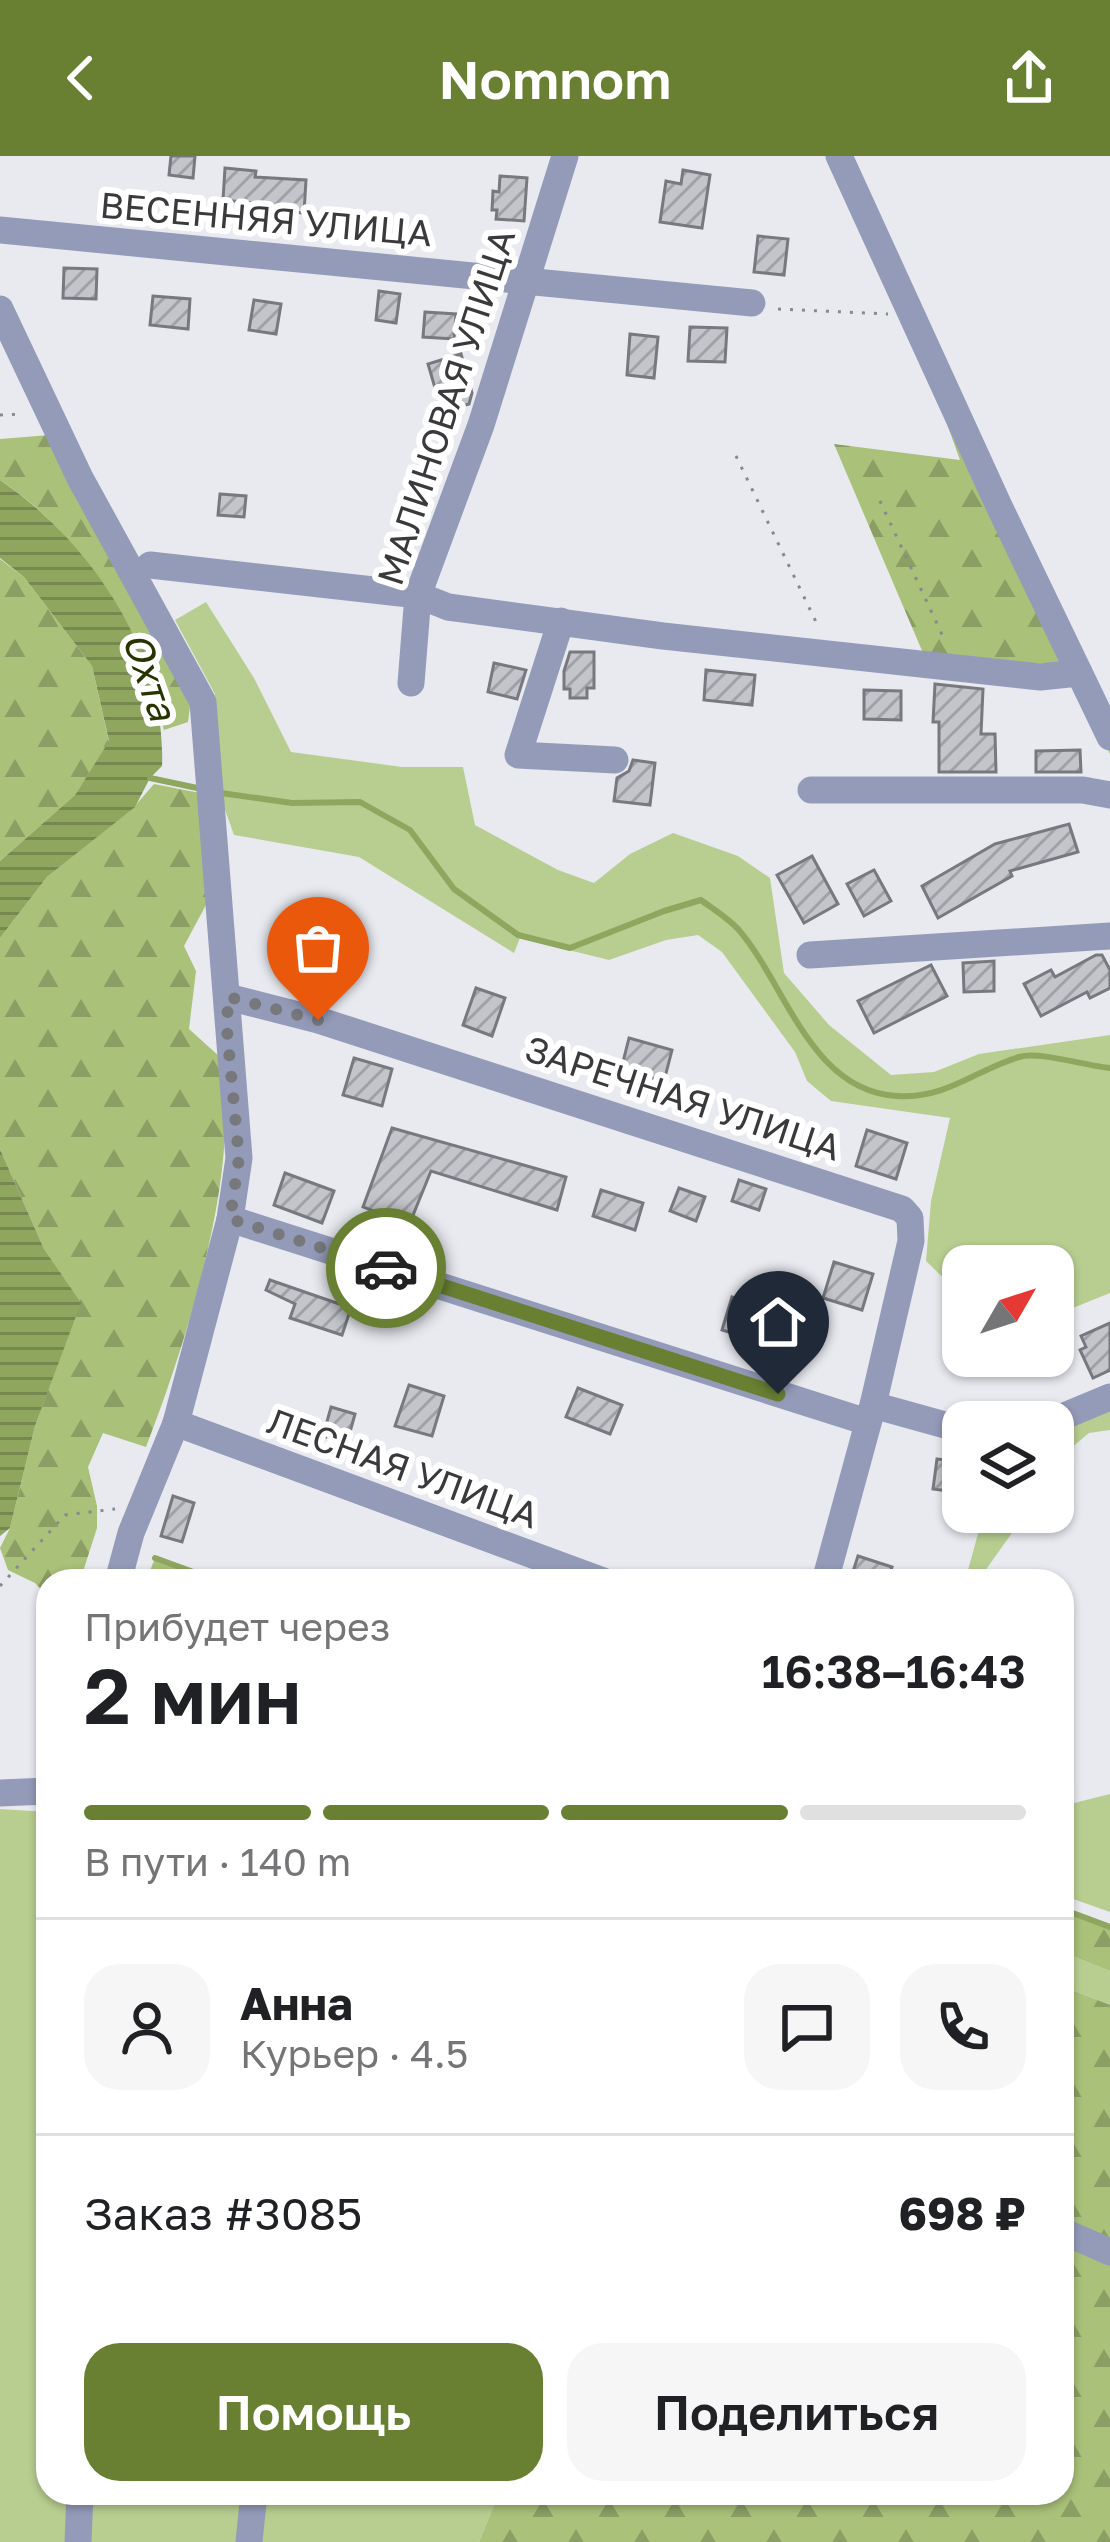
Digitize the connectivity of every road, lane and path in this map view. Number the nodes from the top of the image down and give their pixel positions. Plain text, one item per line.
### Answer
1 (565, 156) edge
2 (839, 156) edge
3 (0, 230) edge
4 (524, 280) junction
5 (752, 303) joint
6 (0, 309) edge
7 (910, 314) junction
8 (736, 456) dead end
9 (880, 502) dead end
10 (150, 565) dead end
11 (418, 595) junction
12 (562, 621) junction
13 (832, 655) junction
14 (958, 669) junction
15 (1079, 674) junction
16 (411, 683) dead end
17 (1110, 737) edge
18 (615, 760) dead end
19 (811, 790) dead end
20 (1110, 795) edge
21 (1110, 936) edge
22 (810, 955) dead end
23 (228, 997) junction
24 (230, 1219) junction
25 (1110, 1397) edge
26 (1074, 1412) edge
27 (870, 1413) junction
28 (176, 1423) junction
29 (942, 1426) edge
30 (112, 1510) dead end
31 (121, 1569) edge
32 (571, 1569) edge
33 (828, 1569) edge
34 (0, 1586) edge
35 (36, 1792) edge
36 (0, 1793) edge
37 (1074, 2236) edge
38 (1110, 2252) edge
39 (80, 2505) edge
40 (253, 2505) edge
41 (78, 2542) edge
42 (249, 2542) edge

1 - 4 street, МАЛИНОВАЯ УЛИЦА
2 - 7 street
3 - 4 street, ВЕСЕННЯЯ УЛИЦА
4 - 5 street, ВЕСЕННЯЯ УЛИЦА
4 - 11 street, МАЛИНОВАЯ УЛИЦА
5 - 7 path
6 - 23 street
7 - 15 street
8 - 13 path
9 - 14 path
10 - 11 street
11 - 12 street
11 - 16 street, МАЛИНОВАЯ УЛИЦА
12 - 13 street
12 - 18 street
13 - 14 street
14 - 15 street
15 - 17 street
19 - 20 street
21 - 22 street
23 - 24 street
23 - 27 street, ЗАРЕЧНАЯ УЛИЦА
24 - 27 street
24 - 28 street
25 - 26 street
27 - 29 street
27 - 33 street
28 - 31 street
28 - 32 street, ЛЕСНАЯ УЛИЦА
30 - 34 path
35 - 36 street
37 - 38 street
39 - 41 street
40 - 42 street

